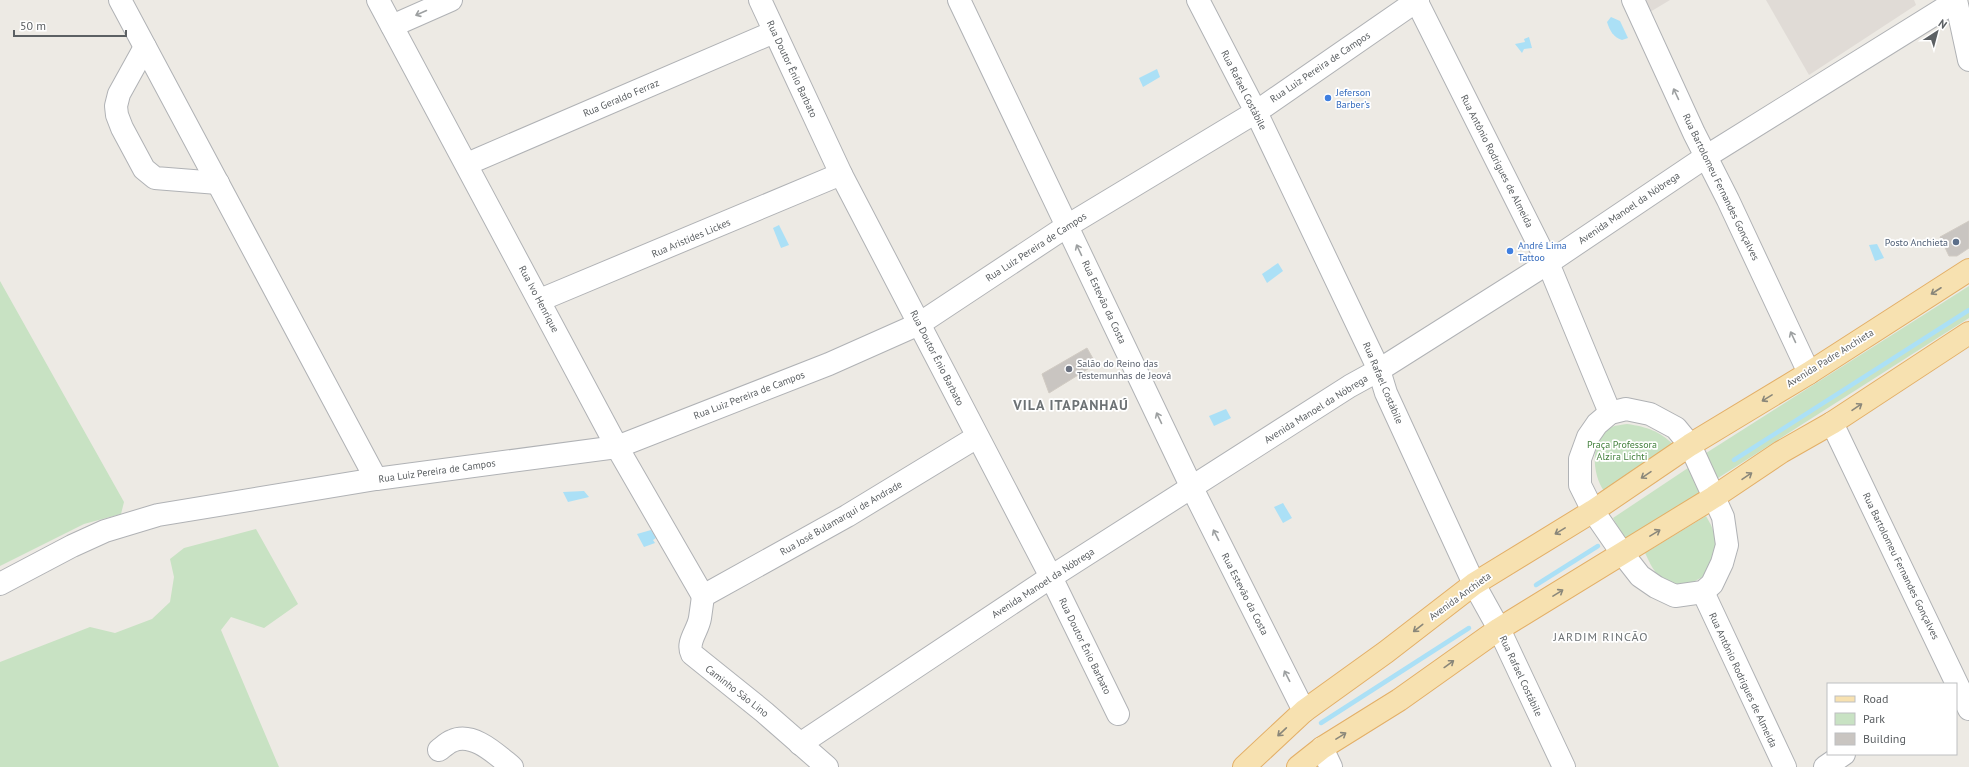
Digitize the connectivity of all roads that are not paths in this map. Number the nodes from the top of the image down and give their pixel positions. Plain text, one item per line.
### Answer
1 (120, 0) edge
2 (378, 0) edge
3 (451, 0) edge
4 (760, 0) edge
5 (959, 0) edge
6 (1198, 0) edge
7 (1417, 0) edge
8 (1633, 0) edge
9 (1956, 0) edge
10 (392, 26) junction
11 (774, 32) junction
12 (145, 47) junction
13 (1969, 60) edge
14 (1256, 112) junction
15 (1707, 156) junction
16 (467, 164) junction
17 (841, 174) junction
18 (218, 183) junction
19 (1068, 226) junction
20 (1548, 263) junction
21 (1969, 270) edge
22 (540, 300) junction
23 (919, 324) junction
24 (1969, 333) edge
25 (1379, 370) junction
26 (1809, 373) junction
27 (1610, 413) junction
28 (1832, 423) junction
29 (977, 437) junction
30 (1690, 445) junction
31 (617, 447) junction
32 (376, 479) junction
33 (1192, 488) junction
34 (1714, 497) junction
35 (1593, 511) junction
36 (1622, 553) junction
37 (1051, 577) junction
38 (0, 584) edge
39 (1474, 584) junction
40 (1702, 592) junction
41 (703, 596) junction
42 (1499, 629) junction
43 (1957, 678) edge
44 (1969, 709) edge
45 (1304, 711) junction
46 (1118, 714) dead end
47 (800, 744) junction
48 (439, 750) dead end
49 (1843, 755) edge
50 (1327, 757) edge
51 (512, 767) edge
52 (827, 767) edge
53 (1244, 767) edge
54 (1298, 767) edge
55 (1564, 767) edge
56 (1784, 767) edge
57 (1825, 767) edge

1 - 12 street
2 - 10 street, Rua Ivo Henrique
3 -> 10 street
4 - 11 street, Rua Doutor Ênio Barbato
5 - 19 street, Rua Estevão da Costa
6 - 14 street, Rua Rafael Costábile
7 - 14 street, Rua Luiz Pereira de Campos
7 - 20 street, Rua Antônio Rodrigues de Almeida
15 -> 8 street, Rua Bartolomeu Fernandes Gonçalves
9 - 13 street
9 - 15 street, Avenida Manoel da Nóbrega
10 - 16 street, Rua Ivo Henrique
11 - 16 street, Rua Geraldo Ferraz
11 - 17 street, Rua Doutor Ênio Barbato
12 - 18 street
12 - 18 street
14 - 19 street, Rua Luiz Pereira de Campos
14 - 25 street, Rua Rafael Costábile
15 - 20 street, Avenida Manoel da Nóbrega
26 -> 15 street, Rua Bartolomeu Fernandes Gonçalves
16 - 22 street, Rua Ivo Henrique
17 - 22 street, Rua Aristides Lickes
17 - 23 street, Rua Doutor Ênio Barbato
18 - 32 street
19 - 23 street, Rua Luiz Pereira de Campos
33 -> 19 street, Rua Estevão da Costa
20 - 25 street, Avenida Manoel da Nóbrega
20 - 27 street, Rua Antônio Rodrigues de Almeida
21 -> 26 main road, Avenida Padre Anchieta
22 - 31 street, Rua Ivo Henrique
23 - 29 street, Rua Doutor Ênio Barbato
23 - 31 street, Rua Luiz Pereira de Campos
28 -> 24 main road
25 - 33 street, Avenida Manoel da Nóbrega
25 - 39 street, Rua Rafael Costábile
26 -> 30 main road, Avenida Padre Anchieta
27 - 30 street
27 - 35 street
34 -> 28 main road
28 - 43 street, Rua Bartolomeu Fernandes Gonçalves
29 - 37 street, Rua Doutor Ênio Barbato
29 - 41 street, Rua José Bulamarqui de Andrade
30 - 34 street
30 -> 35 main road, Avenida Anchieta
31 - 32 street, Rua Luiz Pereira de Campos
31 - 41 street, Rua Ivo Henrique
32 - 38 street, Rua Luiz Pereira de Campos
33 - 37 street, Avenida Manoel da Nóbrega
45 -> 33 street, Rua Estevão da Costa
36 -> 34 main road
34 - 40 street
35 - 36 street
35 -> 39 main road, Avenida Anchieta
36 - 40 street
42 -> 36 main road
37 - 46 street, Rua Doutor Ênio Barbato
37 - 47 street, Avenida Manoel da Nóbrega
39 - 42 street, Rua Rafael Costábile
39 -> 45 main road, Avenida Anchieta
40 - 56 street, Rua Antônio Rodrigues de Almeida
41 - 47 street, Caminho São Lino
50 -> 42 main road
42 - 55 street, Rua Rafael Costábile
43 - 44 street, Rua Bartolomeu Fernandes Gonçalves
45 -> 53 main road, Avenida Anchieta
47 - 52 street, Caminho São Lino
48 - 51 street
49 - 57 street
50 - 54 main road

